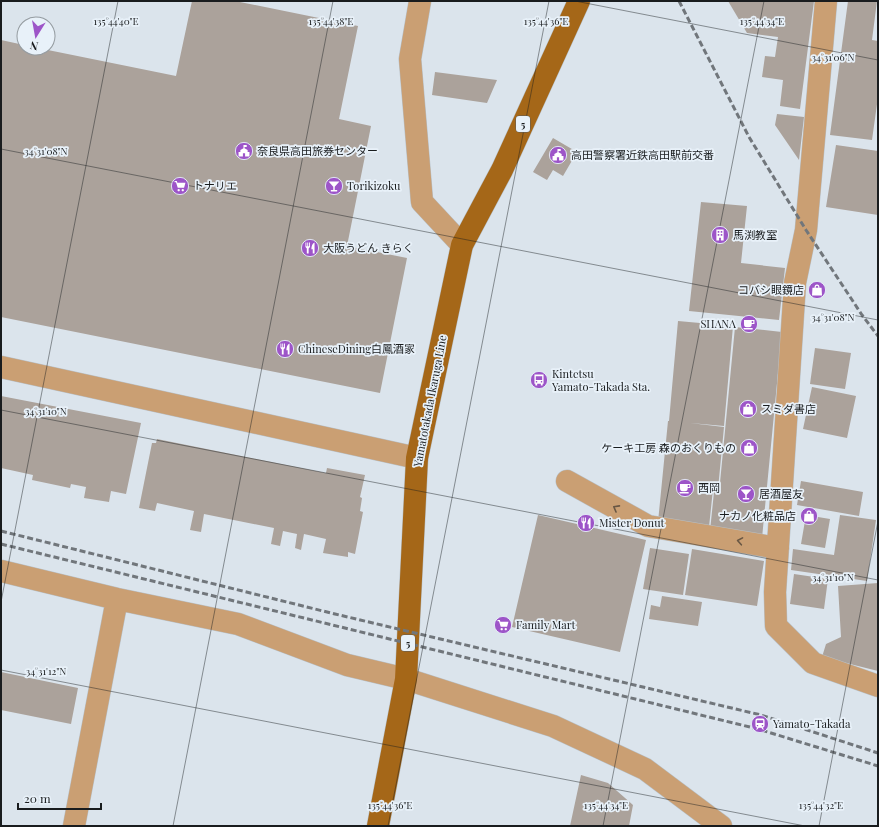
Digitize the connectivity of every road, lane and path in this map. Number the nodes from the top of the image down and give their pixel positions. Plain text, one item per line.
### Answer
1 (420, 1) edge
2 (579, 1) edge
3 (826, 1) edge
4 (462, 245) junction
5 (1, 367) edge
6 (417, 458) junction
7 (567, 480) dead end
8 (778, 548) junction
9 (1, 571) edge
10 (117, 599) junction
11 (406, 679) junction
12 (878, 686) edge
13 (74, 826) edge
14 (378, 826) edge
15 (721, 826) edge

1 - 4 street
2 - 4 main road, Yamatotakada Ikaruga Line / 5
3 - 8 street
4 - 6 main road, Yamatotakada Ikaruga Line / 5
5 - 6 street
6 - 11 main road, Yamatotakada Ikaruga Line / 5
8 -> 7 street
8 - 12 street
9 - 10 street
10 - 11 street
10 - 13 street
11 - 14 main road, Yamatotakada Ikaruga Line / 5
11 - 15 street

